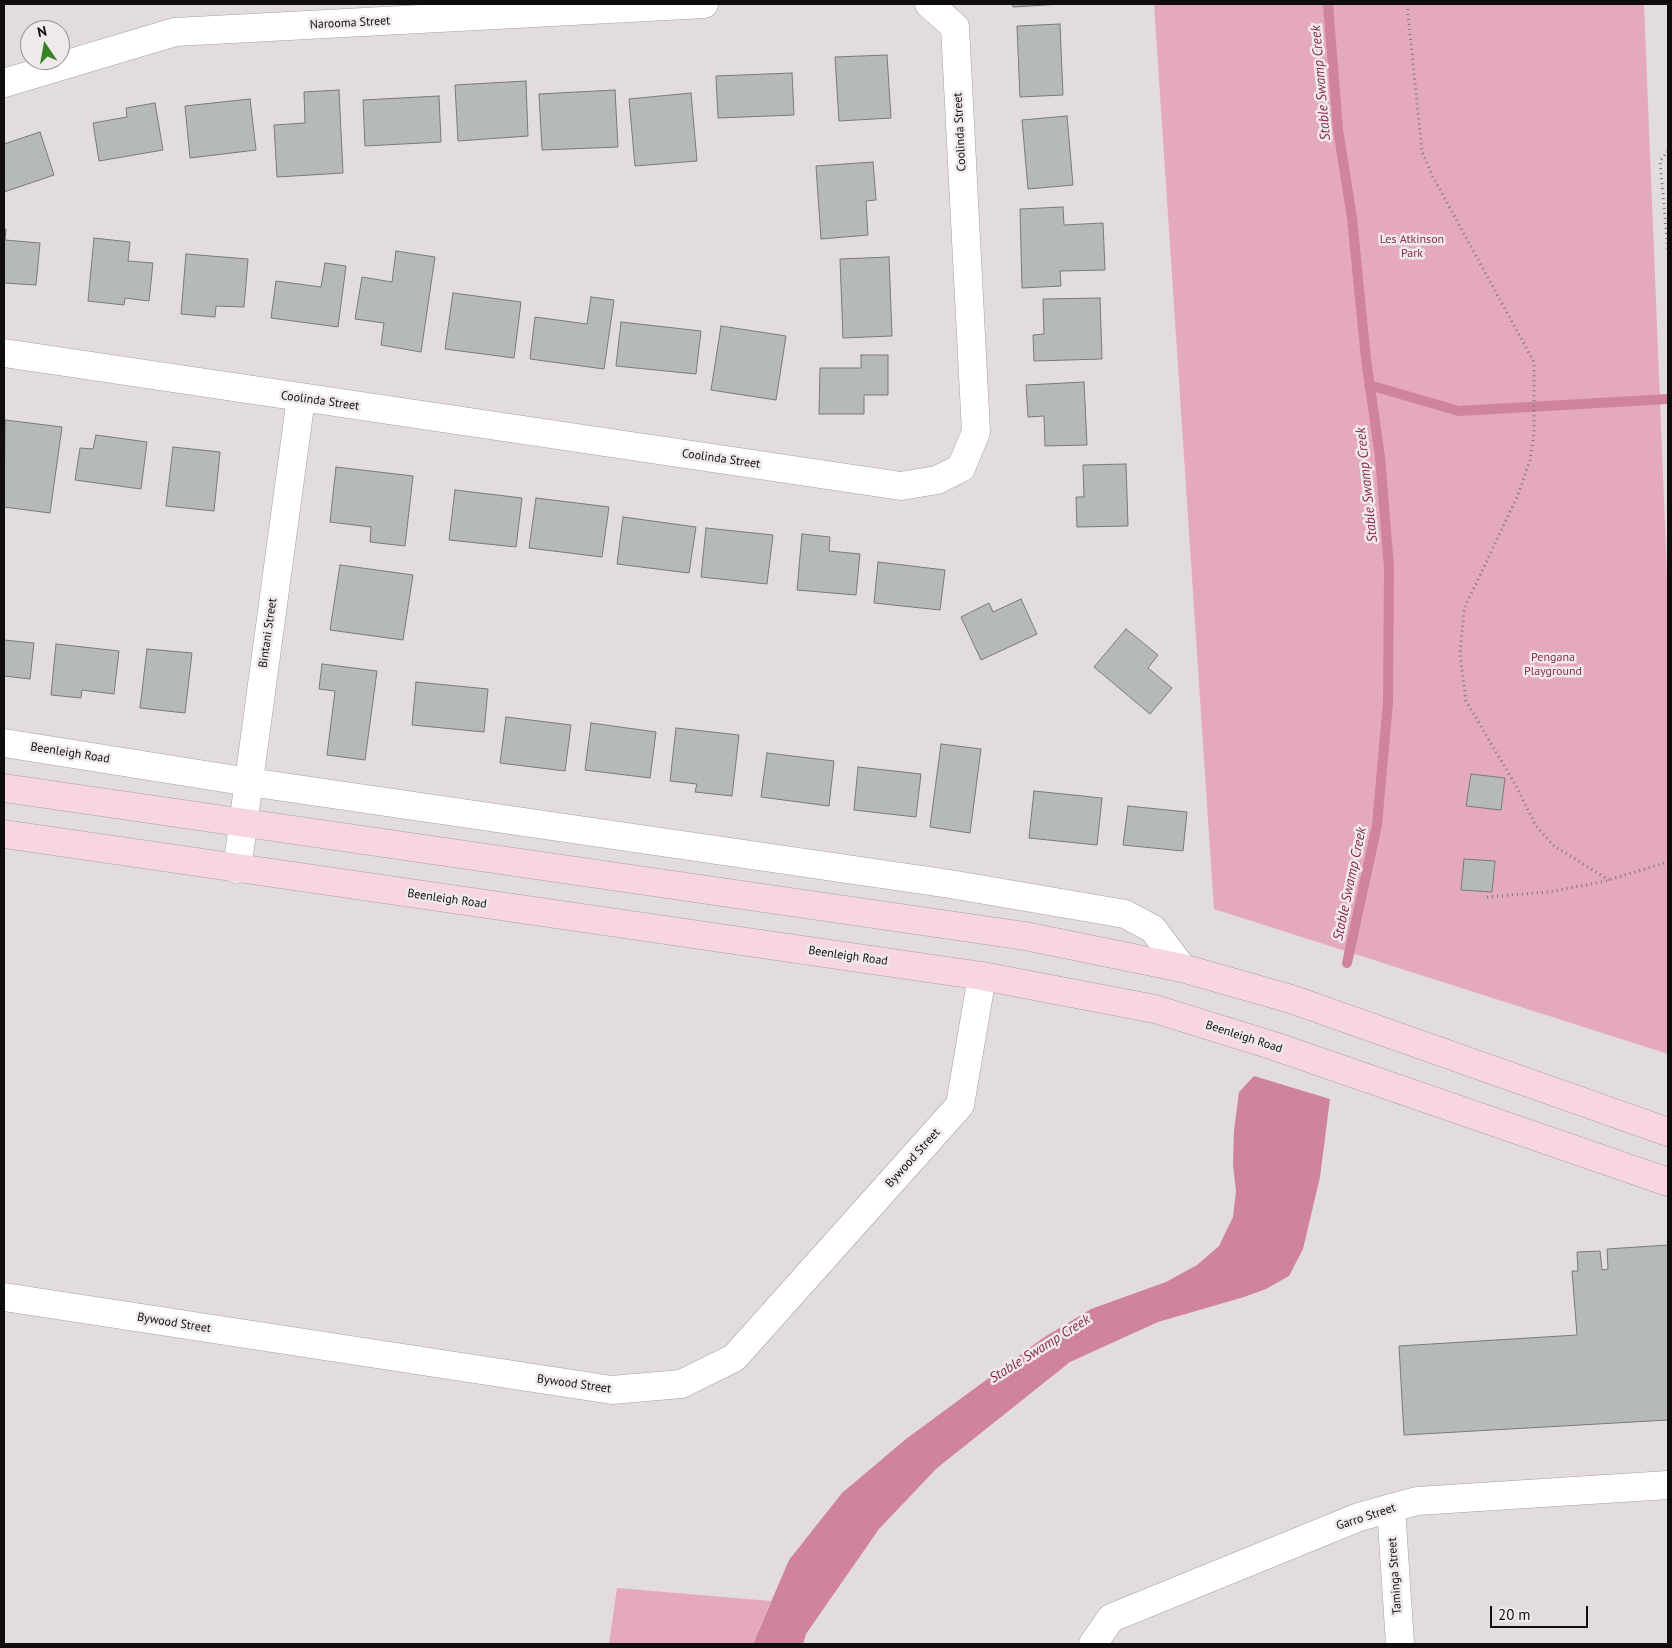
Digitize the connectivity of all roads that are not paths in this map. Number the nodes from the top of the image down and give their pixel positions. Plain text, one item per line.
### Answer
1 (704, 4) edge
2 (929, 4) edge
3 (4, 83) edge
4 (4, 353) edge
5 (301, 398) junction
6 (4, 743) edge
7 (248, 782) junction
8 (4, 788) edge
9 (243, 822) junction
10 (4, 834) edge
11 (236, 869) junction
12 (1182, 968) junction
13 (982, 976) junction
14 (1668, 1132) edge
15 (1668, 1182) edge
16 (4, 1297) edge
17 (1668, 1485) edge
18 (1391, 1508) junction
19 (1093, 1644) edge
20 (1400, 1644) edge

1 - 3 street, Narooma Street
2 - 5 street, Coolinda Street
4 - 5 street, Coolinda Street
5 - 7 street, Bintani Street
6 - 7 street, Beenleigh Road
7 - 9 street, Bintani Street
7 - 12 street, Beenleigh Road
8 - 9 main road
9 - 11 street, Bintani Street
9 - 12 main road
10 - 11 main road, Beenleigh Road
11 - 13 main road, Beenleigh Road
12 - 14 main road
13 - 15 main road, Beenleigh Road
13 - 16 street, Bywood Street
17 - 18 street, Garro Street
18 - 19 street, Garro Street
18 - 20 street, Taminga Street

